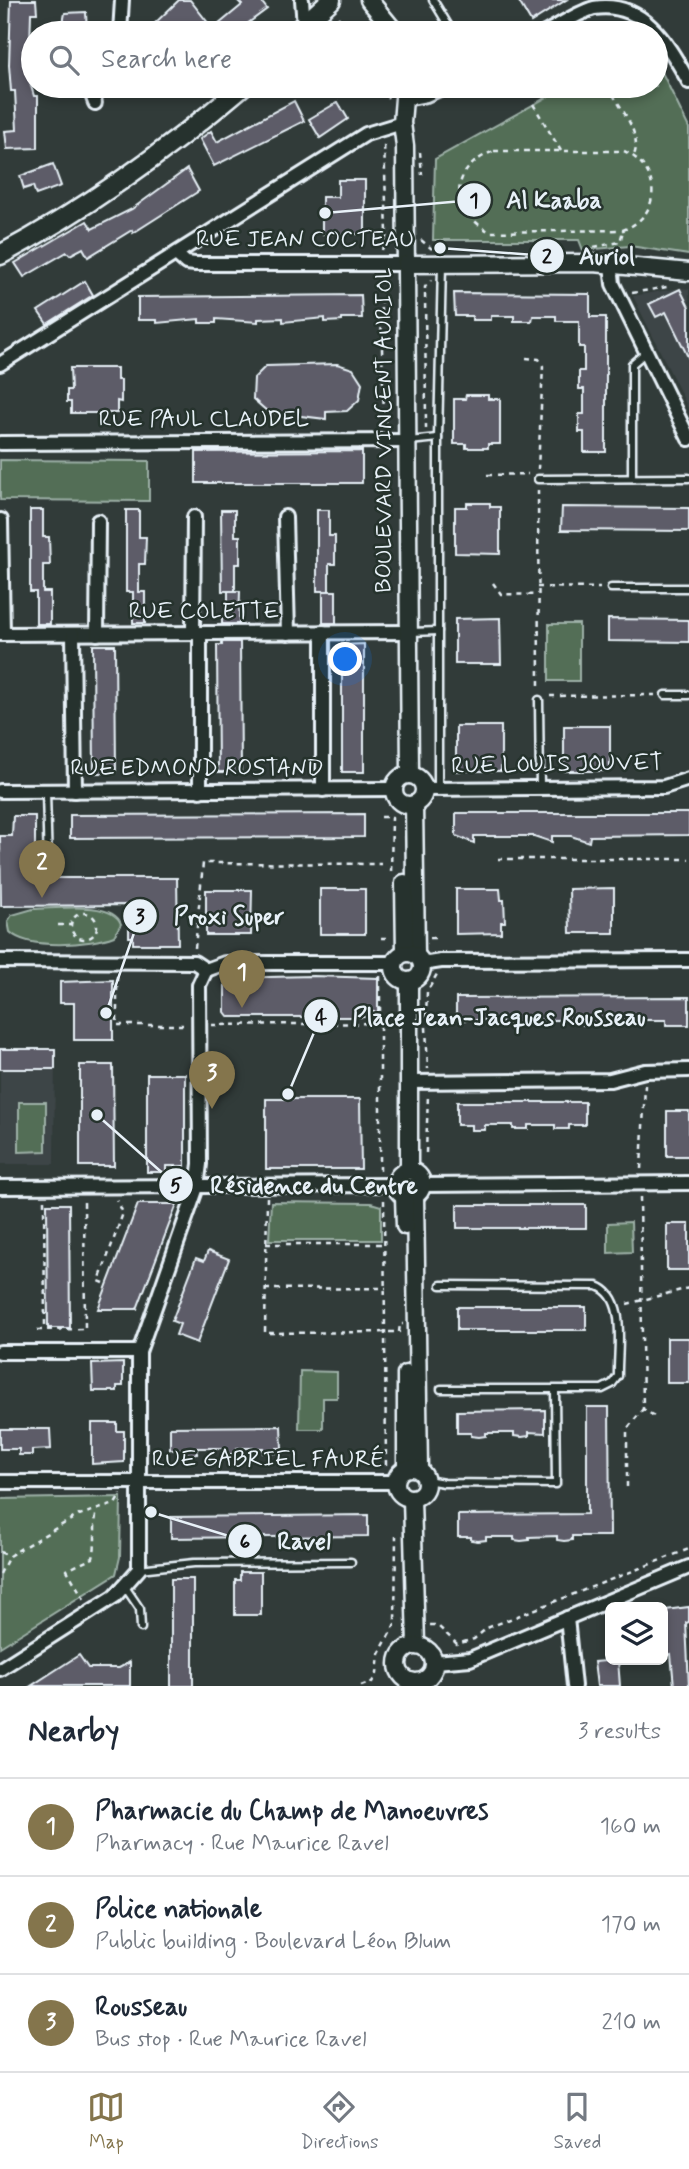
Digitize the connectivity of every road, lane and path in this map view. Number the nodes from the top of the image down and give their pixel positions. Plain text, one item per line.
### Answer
1 (122, 0) edge
2 (302, 0) edge
3 (369, 0) edge
4 (384, 0) edge
5 (433, 0) edge
6 (327, 4) edge
7 (121, 21) edge
8 (301, 21) edge
9 (309, 21) edge
10 (340, 21) edge
11 (386, 21) edge
12 (392, 21) edge
13 (446, 21) edge
14 (569, 21) edge
15 (649, 21) edge
16 (668, 45) edge
17 (689, 82) edge
18 (93, 98) edge
19 (229, 98) edge
20 (400, 98) edge
21 (615, 98) edge
22 (95, 103) dead end
23 (533, 104) dead end
24 (402, 123) junction
25 (382, 127) junction
26 (561, 151) junction
27 (634, 156) junction
28 (622, 230) junction
29 (176, 254) junction
30 (0, 255) edge
31 (442, 263) junction
32 (602, 263) junction
33 (380, 264) junction
34 (406, 264) junction
35 (689, 272) edge
36 (675, 286) dead end
37 (619, 295) junction
38 (646, 352) junction
39 (526, 358) dead end
40 (0, 364) edge
41 (438, 438) junction
42 (689, 439) edge
43 (401, 441) junction
44 (0, 443) edge
45 (487, 475) dead end
46 (632, 478) junction
47 (689, 478) edge
48 (538, 479) joint
49 (285, 516) dead end
50 (194, 517) dead end
51 (1, 520) edge
52 (97, 521) dead end
53 (493, 583) dead end
54 (537, 587) junction
55 (611, 588) joint
56 (689, 588) edge
57 (537, 595) junction
58 (438, 631) junction
59 (323, 632) junction
60 (409, 632) junction
61 (196, 633) junction
62 (288, 633) junction
63 (1, 634) edge
64 (73, 634) junction
65 (97, 634) junction
66 (665, 695) joint
67 (689, 695) edge
68 (539, 700) dead end
69 (410, 775) junction
70 (689, 779) edge
71 (540, 788) junction
72 (394, 789) junction
73 (431, 789) junction
74 (323, 790) junction
75 (0, 791) edge
76 (46, 791) junction
77 (75, 791) junction
78 (200, 791) junction
79 (409, 804) junction
80 (498, 859) dead end
81 (689, 859) edge
82 (381, 864) dead end
83 (48, 868) dead end
84 (58, 925) dead end
85 (71, 925) junction
86 (404, 959) junction
87 (689, 960) edge
88 (0, 961) edge
89 (117, 961) junction
90 (194, 962) junction
91 (206, 970) junction
92 (409, 981) junction
93 (380, 1023) junction
94 (199, 1025) junction
95 (689, 1070) edge
96 (645, 1071) junction
97 (410, 1082) junction
98 (689, 1183) edge
99 (640, 1184) junction
100 (267, 1186) junction
101 (0, 1187) edge
102 (197, 1187) junction
103 (403, 1190) junction
104 (84, 1199) dead end
105 (117, 1199) dead end
106 (44, 1200) dead end
107 (266, 1244) junction
108 (386, 1244) junction
109 (104, 1283) dead end
110 (441, 1285) dead end
111 (386, 1288) junction
112 (689, 1288) edge
113 (265, 1289) junction
114 (642, 1300) junction
115 (617, 1307) junction
116 (406, 1323) junction
117 (37, 1330) dead end
118 (45, 1330) junction
119 (386, 1332) junction
120 (0, 1352) edge
121 (139, 1352) junction
122 (441, 1390) dead end
123 (555, 1390) junction
124 (643, 1409) junction
125 (657, 1418) dead end
126 (417, 1472) junction
127 (141, 1481) junction
128 (391, 1481) junction
129 (0, 1482) edge
130 (122, 1482) junction
131 (627, 1487) dead end
132 (412, 1498) junction
133 (97, 1511) junction
134 (396, 1529) dead end
135 (689, 1549) edge
136 (0, 1552) edge
137 (9, 1556) junction
138 (351, 1562) dead end
139 (689, 1567) edge
140 (139, 1569) junction
141 (0, 1574) edge
142 (125, 1587) junction
143 (90, 1611) junction
144 (567, 1618) junction
145 (395, 1624) junction
146 (416, 1626) junction
147 (141, 1628) dead end
148 (416, 1646) junction
149 (435, 1662) junction
150 (0, 1669) edge
151 (399, 1681) edge
152 (424, 1684) edge
153 (361, 1686) edge
154 (574, 1686) edge

1 - 7 street
2 - 8 street
3 - 11 street
4 - 12 street
5 - 13 lane
6 - 9 main road
6 - 10 path
14 - 15 street
16 - 17 street
18 - 22 street
19 - 30 main road
20 - 24 street, BOULEVARD VINCENT AURIOL
21 - 27 path
23 - 26 path
24 - 25 street
24 - 34 street, BOULEVARD VINCENT AURIOL
25 - 29 street
25 - 33 path
26 - 27 path
26 - 28 path
27 - 28 path
28 - 32 path
29 - 33 street, RUE JEAN COCTEAU
29 - 40 street
31 - 32 street, RUE JEAN COCTEAU
31 - 34 street, RUE JEAN COCTEAU
31 - 41 lane
32 - 35 street, RUE JEAN COCTEAU
32 - 37 street
33 - 34 street, RUE JEAN COCTEAU
33 - 43 path
34 - 43 street, BOULEVARD VINCENT AURIOL
36 - 37 path
37 - 38 street
38 - 42 street
38 - 46 lane
39 - 45 path
41 - 43 lane
41 - 58 lane
43 - 44 street, RUE PAUL CLAUDEL
43 - 60 street, BOULEVARD VINCENT AURIOL
46 - 47 lane
46 - 48 lane
48 - 54 path
49 - 62 street
50 - 61 street
51 - 63 street
52 - 65 street
53 - 57 path
54 - 55 path
54 - 57 path
55 - 56 lane
57 - 66 path
58 - 60 lane
58 - 73 lane
59 - 60 street, RUE COLETTE
59 - 62 street, RUE COLETTE
59 - 74 street
60 - 69 street, BOULEVARD VINCENT AURIOL
61 - 62 street, RUE COLETTE
61 - 65 street, RUE COLETTE
61 - 78 street
63 - 64 street, RUE COLETTE
64 - 65 street, RUE COLETTE
64 - 77 street
66 - 67 lane
68 - 71 lane
69 - 72 street
69 - 73 street
70 - 71 street, RUE LOUIS JOUVET
71 - 73 street, RUE LOUIS JOUVET
72 - 74 street, RUE EDMOND ROSTAND
72 - 79 street
73 - 79 street
74 - 78 street, RUE EDMOND ROSTAND
75 - 76 street, RUE EDMOND ROSTAND
76 - 77 street, RUE EDMOND ROSTAND
76 - 83 lane
77 - 78 street, RUE EDMOND ROSTAND
79 - 86 street
80 - 81 path
82 - 90 path
84 - 85 path
85 - 85 path
86 - 87 street
86 - 91 street
86 - 92 street
86 - 92 street
86 - 93 path
88 - 89 street
89 - 90 street
89 - 94 path
90 - 91 street
91 - 94 street
92 - 97 street
93 - 94 path
93 - 103 path
94 - 102 street
95 - 96 street
96 - 97 street
96 - 99 path
97 - 103 street
98 - 99 street
99 - 103 street
99 - 114 path
100 - 102 street
100 - 103 street
100 - 107 path
101 - 102 street
102 - 121 street
103 - 108 path
103 - 116 street
103 - 126 street
104 - 118 path
105 - 109 path
106 - 118 path
107 - 108 path
107 - 113 path
108 - 111 path
110 - 115 lane
111 - 113 path
111 - 119 path
112 - 114 path
113 - 119 path
114 - 115 path
114 - 124 path
115 - 123 lane
116 - 119 path
116 - 126 street
117 - 118 path
119 - 128 path
120 - 121 street
121 - 127 street
122 - 123 lane
123 - 126 lane
124 - 125 path
124 - 131 path
126 - 128 street
126 - 132 street
127 - 128 street, RUE GABRIEL FAURÉ
127 - 130 street, RUE GABRIEL FAURÉ
127 - 140 street
128 - 132 street
129 - 130 street, RUE GABRIEL FAURÉ
130 - 133 path
132 - 146 street
133 - 137 path
133 - 143 path
134 - 145 path
135 - 146 path
136 - 137 path
137 - 141 path
138 - 140 lane
139 - 144 street
140 - 142 street
142 - 143 street
142 - 147 lane
143 - 150 street
144 - 149 street
144 - 154 street
145 - 146 path
145 - 153 path
146 - 148 street
148 - 149 street
148 - 151 street
149 - 152 street
151 - 152 street

